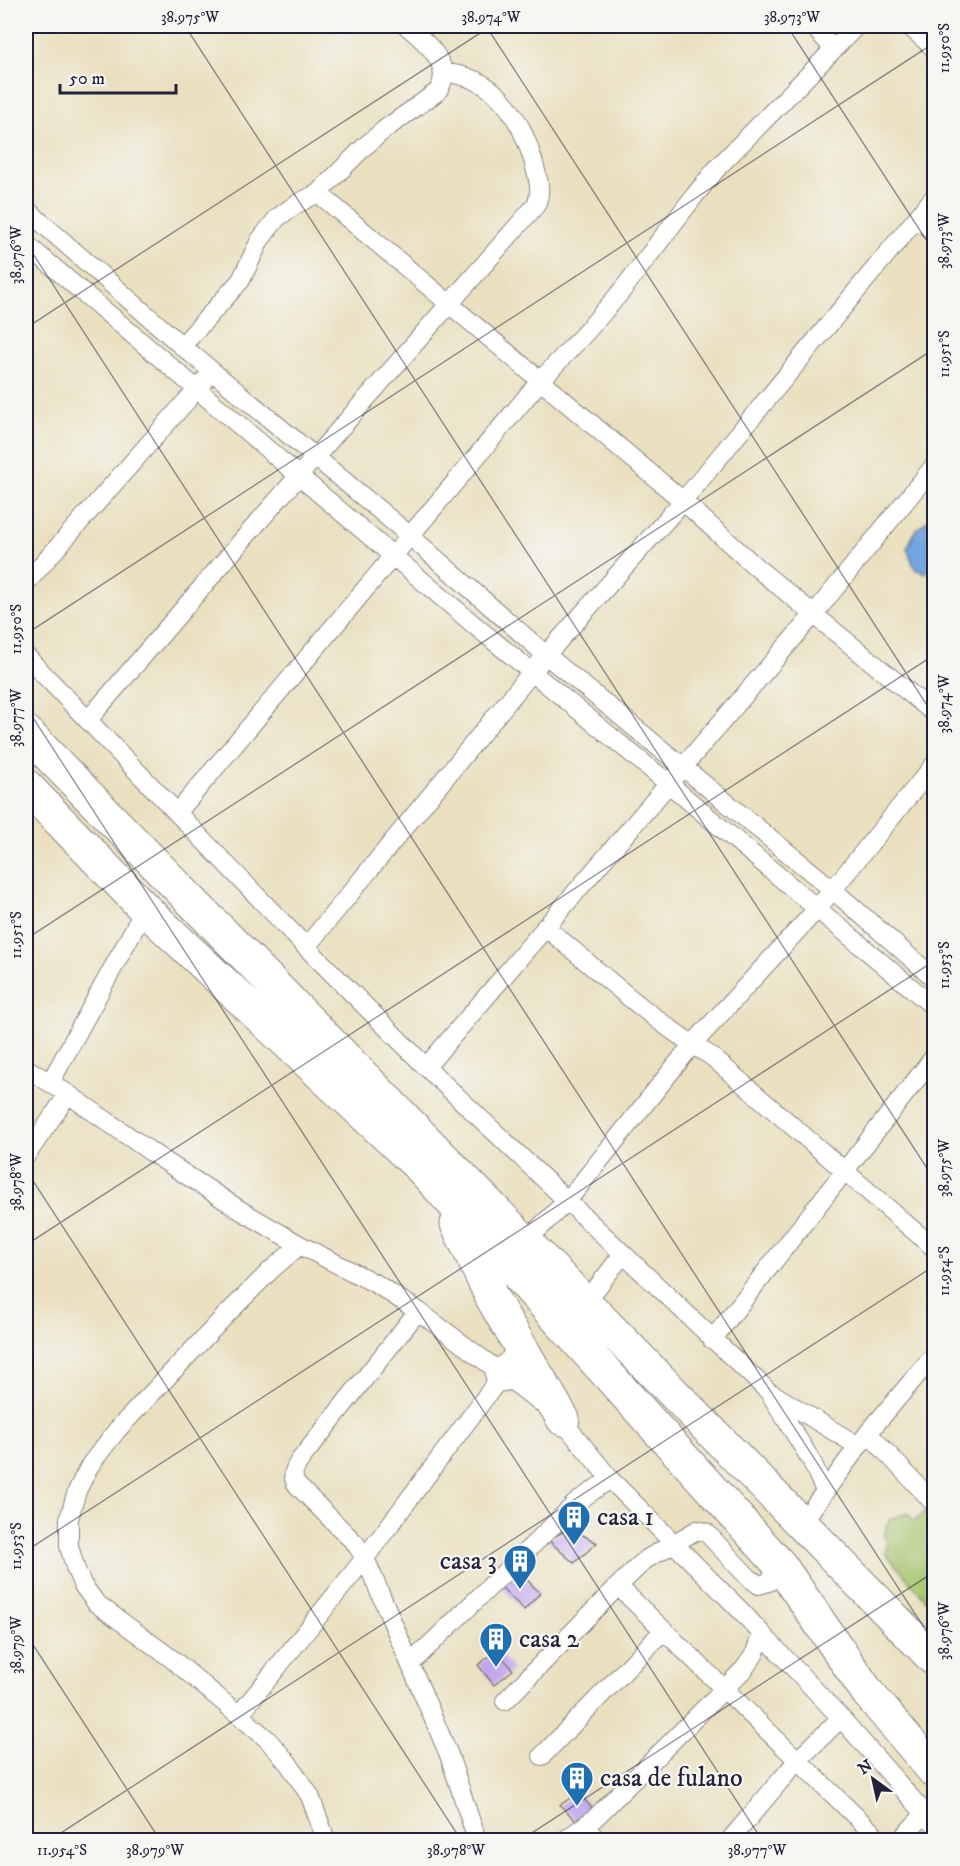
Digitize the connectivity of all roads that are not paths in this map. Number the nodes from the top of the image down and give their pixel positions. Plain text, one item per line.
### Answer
1 (407, 26) edge
2 (813, 26) edge
3 (856, 26) edge
4 (909, 26) edge
5 (934, 48) edge
6 (834, 49) junction
7 (444, 73) junction
8 (318, 194) junction
9 (934, 197) edge
10 (26, 209) edge
11 (918, 217) junction
12 (934, 233) edge
13 (26, 244) edge
14 (82, 260) junction
15 (66, 278) junction
16 (449, 303) junction
17 (182, 346) junction
18 (213, 371) junction
19 (540, 381) junction
20 (197, 388) junction
21 (315, 457) junction
22 (934, 466) edge
23 (298, 475) junction
24 (683, 501) junction
25 (409, 536) junction
26 (393, 556) junction
27 (26, 583) edge
28 (814, 614) junction
29 (546, 655) junction
30 (26, 656) edge
31 (532, 673) junction
32 (934, 713) edge
33 (88, 720) junction
34 (26, 732) edge
35 (934, 765) edge
36 (683, 767) junction
37 (669, 784) junction
38 (26, 786) edge
39 (177, 812) junction
40 (832, 889) junction
41 (146, 909) junction
42 (817, 909) junction
43 (545, 927) junction
44 (306, 947) junction
45 (934, 978) edge
46 (934, 1007) edge
47 (692, 1045) junction
48 (934, 1057) edge
49 (426, 1067) junction
50 (26, 1068) edge
51 (50, 1083) junction
52 (68, 1094) junction
53 (26, 1156) edge
54 (844, 1171) junction
55 (442, 1192) junction
56 (568, 1200) junction
57 (526, 1242) junction
58 (300, 1245) junction
59 (934, 1248) edge
60 (623, 1254) junction
61 (585, 1303) junction
62 (418, 1311) junction
63 (712, 1340) junction
64 (522, 1349) junction
65 (934, 1355) edge
66 (502, 1375) junction
67 (769, 1392) junction
68 (563, 1419) junction
69 (863, 1440) junction
70 (610, 1479) junction
71 (825, 1491) junction
72 (934, 1503) edge
73 (801, 1524) junction
74 (675, 1543) junction
75 (365, 1558) junction
76 (780, 1565) junction
77 (618, 1586) junction
78 (664, 1630) junction
79 (762, 1635) junction
80 (932, 1654) edge
81 (410, 1664) junction
82 (725, 1688) junction
83 (505, 1701) dead end
84 (239, 1715) junction
85 (841, 1718) junction
86 (542, 1756) dead end
87 (797, 1761) junction
88 (934, 1771) edge
89 (930, 1819) edge
90 (584, 1827) junction
91 (326, 1840) edge
92 (477, 1840) edge
93 (565, 1840) edge
94 (598, 1840) edge
95 (730, 1840) edge
96 (880, 1840) edge
97 (900, 1840) edge

1 - 7 street
2 - 6 street
3 - 6 street
4 - 5 street
6 - 19 street
7 - 8 street
7 - 16 street
8 - 16 street
8 - 17 street
9 - 11 street
10 - 14 street
11 - 12 street
11 - 24 street
13 - 15 street
14 - 15 street
14 - 17 street
15 - 20 street
16 - 19 street
16 - 21 street
17 - 18 street
18 - 20 street
18 - 21 street
19 - 24 street
19 - 25 street
20 - 23 street
20 - 27 street
21 - 23 street
21 - 25 street
22 - 28 street
23 - 26 street
23 - 33 street
24 - 28 street
24 - 29 street
25 - 26 street
25 - 29 street
26 - 31 street
26 - 39 street
28 - 32 street
28 - 36 street
29 - 31 street
29 - 36 street
30 - 33 street
31 - 37 street
31 - 44 street
33 - 39 street
34 - 57 highway
35 - 40 street
36 - 37 street
36 - 40 street
37 - 42 street
37 - 43 street
38 - 41 highway
39 - 44 street
40 - 42 street
40 - 45 street
41 - 51 street
41 - 55 highway
42 - 46 street
42 - 47 street
43 - 47 street
43 - 49 street
44 - 49 street
47 - 54 street
47 - 56 street
48 - 54 street
49 - 56 street
50 - 51 street
51 - 52 street
52 - 53 street
52 - 58 street
54 - 59 street
54 - 63 street
55 - 64 highway
55 - 76 highway
56 - 57 street
56 - 60 street
57 - 61 highway
58 - 62 street
58 - 84 street
60 - 61 street
60 - 63 street
61 - 73 highway
62 - 66 street
62 - 75 street
63 - 67 street
64 - 66 highway
64 - 68 highway
65 - 69 street
66 - 68 street
66 - 75 street
67 - 69 street
67 - 71 street
68 - 70 street
69 - 71 street
69 - 72 street
70 - 74 street
70 - 81 street
71 - 73 street
73 - 80 highway
74 - 76 street
74 - 77 street
74 - 79 street
75 - 81 street
75 - 84 street
76 - 88 highway
77 - 78 street
77 - 83 street
78 - 82 street
78 - 86 street
79 - 82 street
79 - 85 street
81 - 92 street
82 - 87 street
82 - 90 street
84 - 91 street
85 - 87 street
85 - 89 street
87 - 95 street
87 - 96 street
89 - 97 street
90 - 93 street
90 - 94 street

